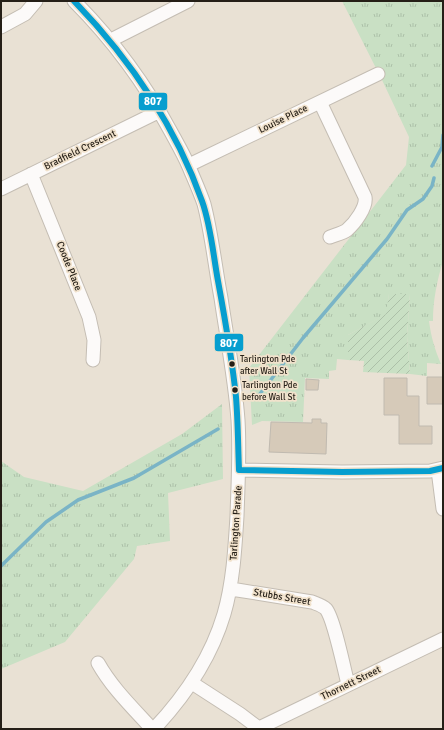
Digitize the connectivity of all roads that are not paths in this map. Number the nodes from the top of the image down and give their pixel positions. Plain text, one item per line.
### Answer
1 (36, 1) edge
2 (74, 1) edge
3 (188, 1) edge
4 (169, 5) edge
5 (1, 27) edge
6 (111, 40) junction
7 (378, 74) dead end
8 (320, 102) junction
9 (160, 111) junction
10 (189, 165) junction
11 (31, 174) junction
12 (1, 190) edge
13 (330, 237) dead end
14 (93, 360) dead end
15 (441, 469) edge
16 (239, 470) junction
17 (443, 510) edge
18 (231, 589) junction
19 (443, 639) edge
20 (98, 663) dead end
21 (192, 683) junction
22 (348, 684) junction
23 (153, 729) edge
24 (260, 729) edge

1 - 5 street
2 - 6 street, Tarlington Parade
3 - 4 street
4 - 6 street
6 - 9 street, Tarlington Parade
7 - 8 street, Louise Place
8 - 10 street, Louise Place
8 - 13 street
9 - 10 street, Tarlington Parade
9 - 11 street, Bradfield Crescent
10 - 16 street, Tarlington Parade
11 - 12 street, Bradfield Crescent
11 - 14 street, Coode Place
15 - 16 street
15 - 17 street
16 - 18 street, Tarlington Parade
18 - 21 street, Tarlington Parade
18 - 22 street, Stubbs Street
19 - 22 street, Thornett Street
20 - 23 street
21 - 23 street, Tarlington Parade
21 - 24 street
22 - 24 street, Thornett Street

